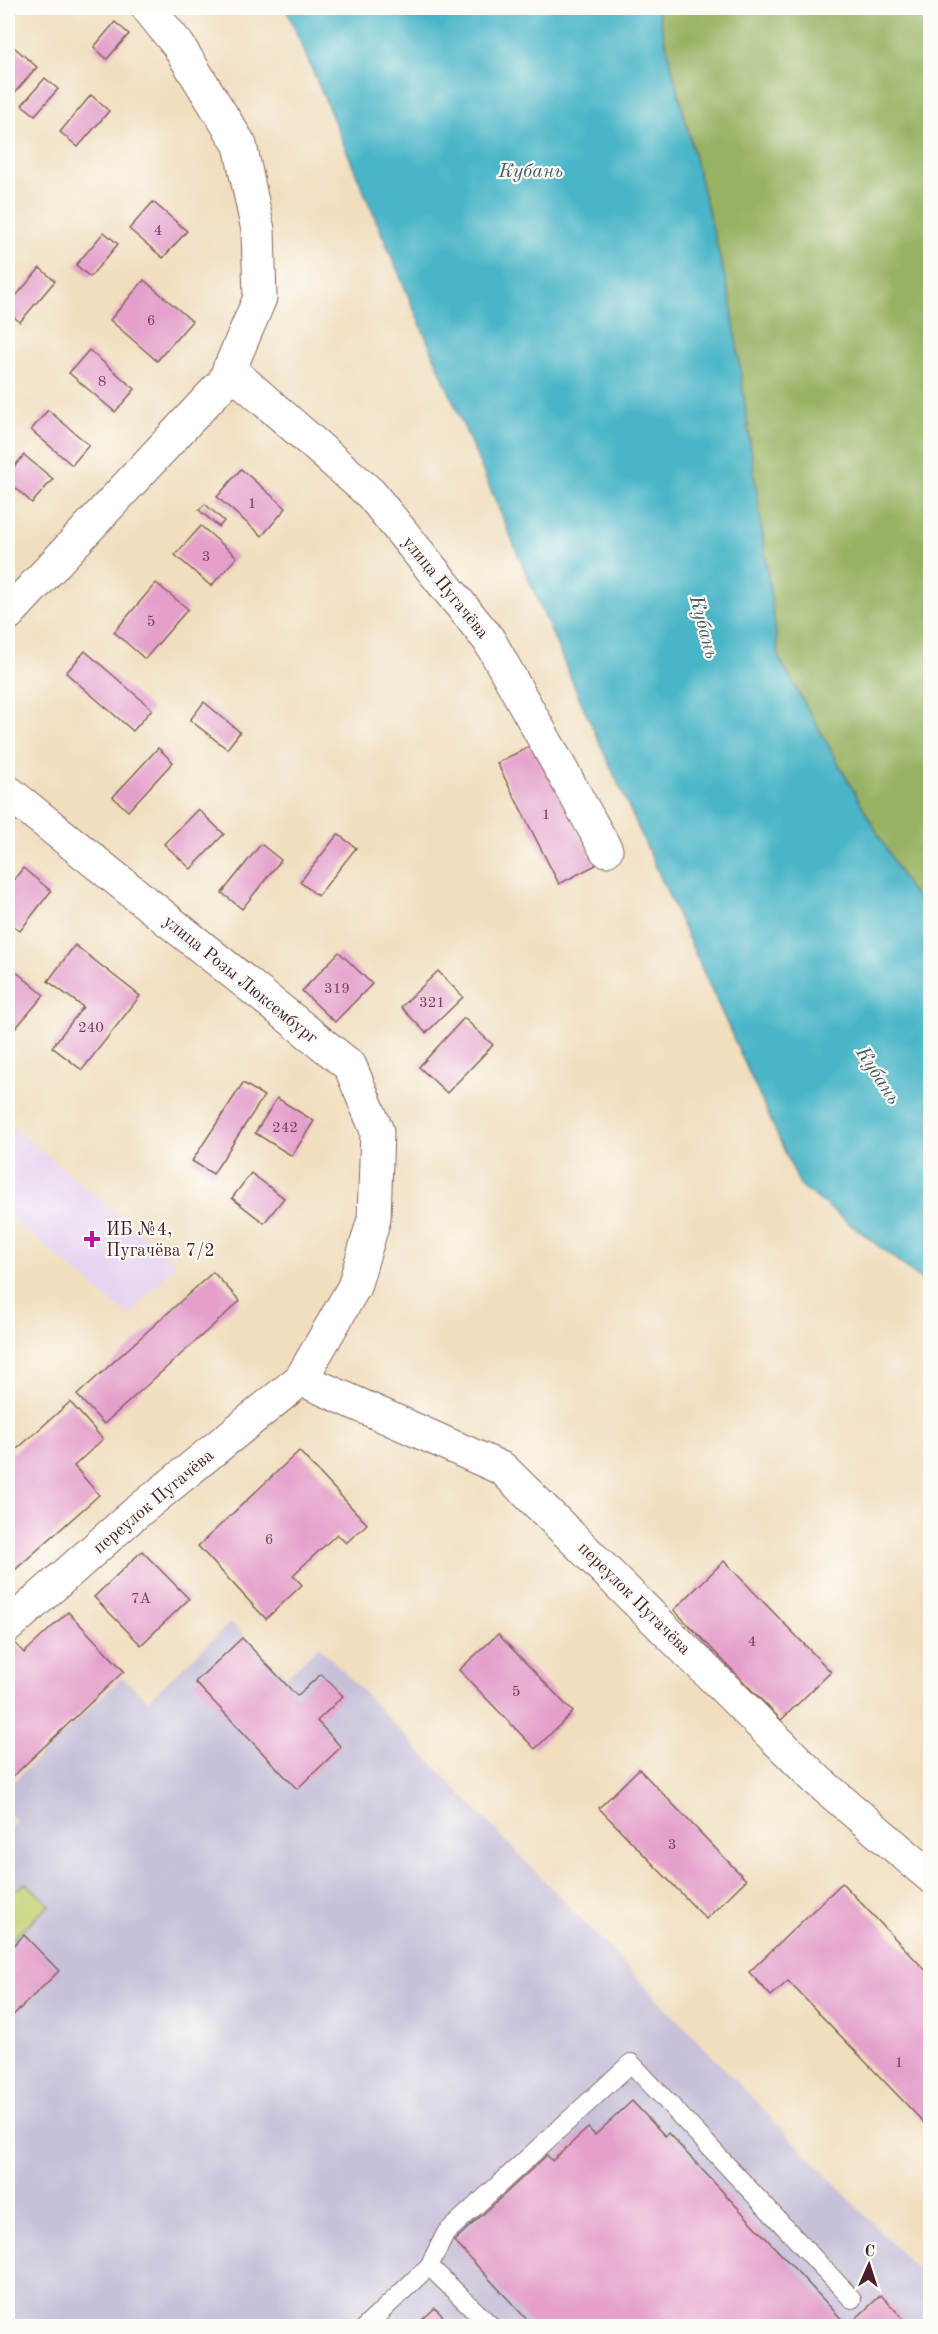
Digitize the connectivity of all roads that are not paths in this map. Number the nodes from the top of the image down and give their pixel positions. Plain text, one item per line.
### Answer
1 (148, 8) edge
2 (229, 369) junction
3 (8, 614) edge
4 (8, 792) edge
5 (606, 850) dead end
6 (374, 1219) joint
7 (301, 1379) junction
8 (8, 1626) edge
9 (930, 1876) edge
10 (429, 2266) junction
11 (852, 2299) dead end
12 (366, 2326) edge
13 (491, 2326) edge

1 - 2 street
2 - 3 street
2 - 5 street, улица Пугачёва
4 - 6 street, улица Розы Люксембург
6 - 7 street, переулок Пугачёва
7 - 8 street, переулок Пугачёва
7 - 9 street, переулок Пугачёва
10 - 11 lane
10 - 12 lane
10 - 13 lane

